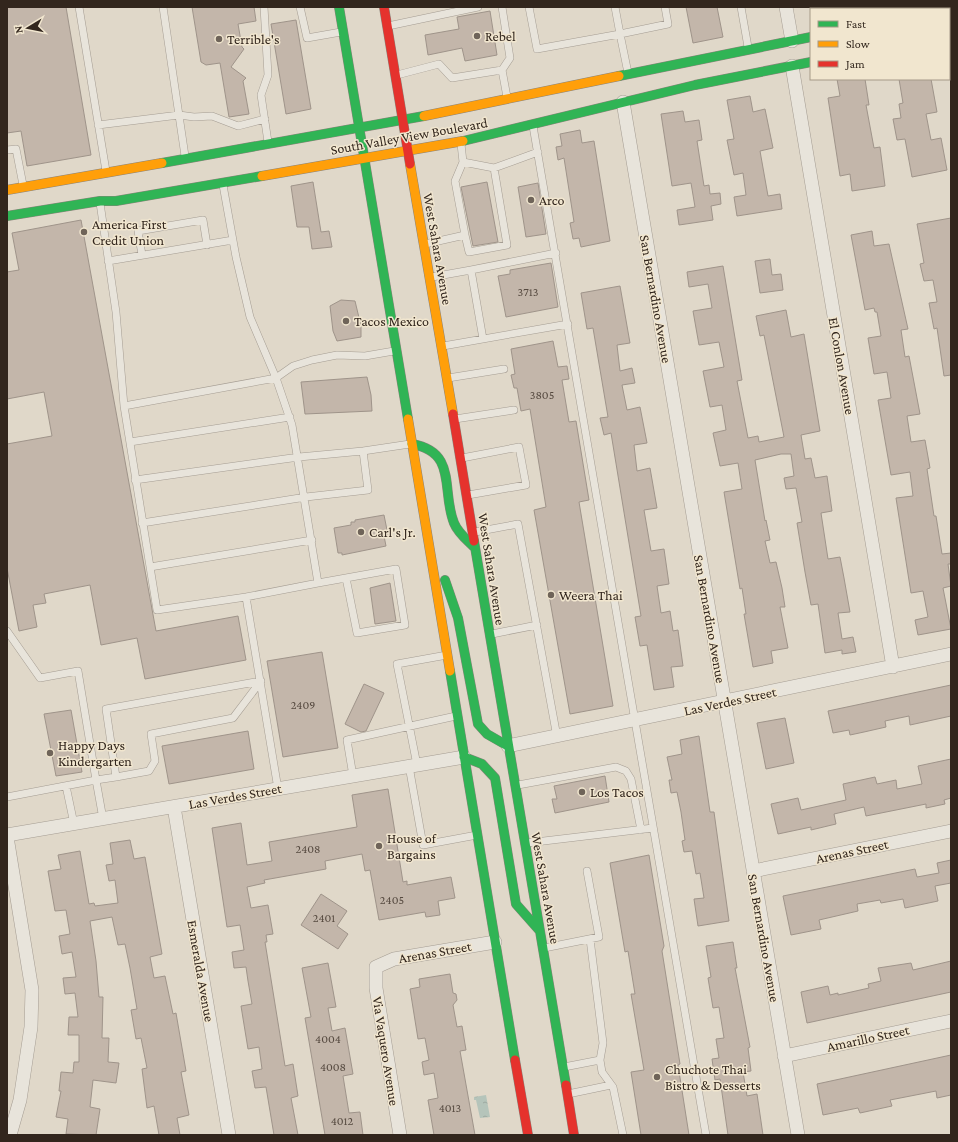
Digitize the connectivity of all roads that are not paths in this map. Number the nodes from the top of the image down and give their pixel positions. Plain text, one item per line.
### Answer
1 (79, 7) edge
2 (163, 7) edge
3 (264, 7) edge
4 (300, 7) edge
5 (339, 7) edge
6 (384, 7) edge
7 (478, 7) edge
8 (502, 7) edge
9 (529, 7) edge
10 (615, 7) edge
11 (665, 7) edge
12 (741, 7) edge
13 (786, 7) edge
14 (387, 26) junction
15 (343, 32) junction
16 (620, 34) junction
17 (810, 37) edge
18 (792, 41) junction
19 (748, 50) junction
20 (782, 53) dead end
21 (804, 53) dead end
22 (810, 62) edge
23 (748, 65) dead end
24 (792, 66) junction
25 (502, 70) junction
26 (395, 75) junction
27 (628, 75) junction
28 (695, 85) junction
29 (508, 99) junction
30 (623, 102) junction
31 (179, 115) junction
32 (265, 119) junction
33 (402, 120) junction
34 (98, 125) junction
35 (533, 125) junction
36 (359, 128) junction
37 (461, 141) junction
38 (268, 144) junction
39 (7, 150) edge
40 (407, 151) junction
41 (538, 152) junction
42 (185, 158) junction
43 (365, 159) junction
44 (464, 162) junction
45 (494, 168) junction
46 (106, 173) junction
47 (223, 183) junction
48 (23, 187) junction
49 (7, 190) edge
50 (42, 193) dead end
51 (100, 201) junction
52 (7, 216) edge
53 (464, 235) junction
54 (233, 240) junction
55 (423, 244) junction
56 (207, 245) junction
57 (556, 253) junction
58 (142, 255) junction
59 (108, 261) junction
60 (471, 270) junction
61 (429, 278) junction
62 (568, 324) junction
63 (483, 339) junction
64 (440, 346) junction
65 (396, 350) junction
66 (504, 369) dead end
67 (276, 378) junction
68 (446, 378) junction
69 (124, 406) junction
70 (514, 410) dead end
71 (290, 417) junction
72 (453, 420) junction
73 (130, 442) junction
74 (412, 444) junction
75 (363, 451) junction
76 (299, 457) junction
77 (460, 458) junction
78 (135, 480) junction
79 (466, 495) junction
80 (306, 497) junction
81 (142, 523) junction
82 (426, 526) junction
83 (472, 533) junction
84 (312, 540) junction
85 (474, 548) junction
86 (150, 567) junction
87 (346, 578) junction
88 (318, 583) junction
89 (246, 597) junction
90 (537, 625) junction
91 (7, 631) edge
92 (489, 635) junction
93 (951, 654) edge
94 (447, 655) junction
95 (892, 667) junction
96 (261, 681) junction
97 (724, 702) junction
98 (457, 715) junction
99 (635, 720) junction
100 (409, 728) junction
101 (557, 736) junction
102 (508, 746) junction
103 (464, 757) junction
104 (413, 766) junction
105 (353, 776) junction
106 (116, 777) junction
107 (96, 780) junction
108 (66, 786) junction
109 (515, 786) junction
110 (278, 789) junction
111 (7, 797) edge
112 (174, 807) junction
113 (103, 819) junction
114 (74, 824) junction
115 (653, 828) junction
116 (640, 830) junction
117 (951, 830) edge
118 (477, 835) junction
119 (7, 836) edge
120 (524, 843) junction
121 (587, 871) dead end
122 (753, 871) junction
123 (539, 930) junction
124 (590, 939) junction
125 (495, 942) junction
126 (542, 948) junction
127 (376, 967) joint
128 (951, 1021) edge
129 (784, 1056) junction
130 (600, 1060) junction
131 (562, 1067) junction
132 (611, 1085) junction
133 (566, 1094) junction
134 (10, 1135) edge
135 (229, 1135) edge
136 (400, 1135) edge
137 (528, 1135) edge
138 (574, 1135) edge
139 (623, 1135) edge
140 (706, 1135) edge
141 (798, 1135) edge

1 - 34 lane
2 - 31 lane
3 - 32 lane
4 - 15 lane
5 - 15 main road
6 - 14 main road, West Sahara Avenue
7 - 14 lane
8 - 25 lane
9 - 16 lane
10 - 16 lane
11 - 16 lane
12 - 19 lane
13 - 18 street
14 - 26 main road, West Sahara Avenue
15 - 36 main road
16 - 27 lane
17 - 18 main road, South Valley View Boulevard
18 - 19 main road, South Valley View Boulevard
18 - 20 main road
19 - 27 main road, South Valley View Boulevard
21 - 24 main road
22 - 24 main road, South Valley View Boulevard
23 - 28 main road
24 - 28 main road, South Valley View Boulevard
24 - 95 street, El Conlon Avenue
25 - 26 lane
25 - 29 lane
26 - 33 main road, West Sahara Avenue
27 - 29 main road, South Valley View Boulevard
28 - 30 main road, South Valley View Boulevard
29 - 33 main road, South Valley View Boulevard
30 - 35 main road, South Valley View Boulevard
30 - 97 street, San Bernardino Avenue
31 - 32 lane
31 - 34 lane
31 - 42 lane
32 - 38 lane
33 - 36 main road, South Valley View Boulevard
33 - 40 main road, West Sahara Avenue
34 - 46 lane
35 - 37 main road, South Valley View Boulevard
35 - 41 lane
36 - 38 main road, South Valley View Boulevard
36 - 43 main road
37 - 40 main road, South Valley View Boulevard
37 - 44 lane
38 - 42 main road, South Valley View Boulevard
39 - 48 lane
40 - 43 main road, South Valley View Boulevard
40 - 55 main road, West Sahara Avenue
41 - 45 lane
41 - 57 lane
42 - 46 main road, South Valley View Boulevard
43 - 47 main road, South Valley View Boulevard
43 - 65 main road
44 - 45 lane
44 - 53 lane
45 - 53 lane
46 - 48 main road, South Valley View Boulevard
46 - 50 main road
47 - 51 main road, South Valley View Boulevard
47 - 54 lane
48 - 49 main road, South Valley View Boulevard
51 - 52 main road, South Valley View Boulevard
51 - 59 lane
53 - 55 lane
54 - 56 lane
54 - 67 lane
55 - 61 main road, West Sahara Avenue
56 - 58 lane
56 - 58 lane
57 - 60 lane
57 - 62 lane
58 - 59 lane
59 - 69 lane
60 - 61 lane
60 - 63 lane
61 - 64 main road, West Sahara Avenue
62 - 63 lane
62 - 99 lane
63 - 64 lane
64 - 68 main road, West Sahara Avenue
65 - 67 lane
65 - 74 main road
66 - 68 lane
67 - 69 lane
67 - 71 lane
68 - 72 main road, West Sahara Avenue
69 - 73 lane
70 - 72 lane
71 - 73 lane
71 - 76 lane
72 - 77 main road, West Sahara Avenue
73 - 78 lane
74 - 75 lane
74 - 82 main road
74 - 85 main road
75 - 76 lane
75 - 80 lane
76 - 78 lane
76 - 80 lane
77 - 79 main road, West Sahara Avenue
77 - 79 lane
78 - 81 lane
79 - 83 main road, West Sahara Avenue
80 - 81 lane
80 - 84 lane
81 - 86 lane
82 - 94 main road
82 - 102 main road
83 - 85 main road, West Sahara Avenue
83 - 90 lane
84 - 86 lane
84 - 88 lane
85 - 92 main road, West Sahara Avenue
86 - 89 lane
87 - 87 lane
87 - 88 lane
88 - 89 lane
89 - 96 lane
90 - 92 lane
90 - 101 lane
91 - 107 lane
92 - 102 main road, West Sahara Avenue
93 - 95 street, Las Verdes Street
94 - 98 main road
94 - 100 lane
95 - 97 street, Las Verdes Street
96 - 106 lane
96 - 106 lane
96 - 110 lane
97 - 99 street, Las Verdes Street
97 - 122 street, San Bernardino Avenue
98 - 100 lane
98 - 103 main road
99 - 101 street, Las Verdes Street
99 - 115 lane
100 - 104 lane
100 - 105 lane
101 - 102 street, Las Verdes Street
102 - 109 main road, West Sahara Avenue
103 - 104 street, Las Verdes Street
103 - 118 main road
103 - 123 main road
104 - 105 street, Las Verdes Street
104 - 118 lane
105 - 110 street, Las Verdes Street
106 - 107 lane
107 - 108 lane
107 - 113 lane
108 - 111 lane
108 - 114 lane
109 - 116 lane
109 - 120 main road, West Sahara Avenue
110 - 112 street, Las Verdes Street
112 - 113 street, Las Verdes Street
112 - 135 street, Esmeralda Avenue
113 - 114 street, Las Verdes Street
114 - 119 street, Las Verdes Street
115 - 116 lane
115 - 140 lane
116 - 120 lane
117 - 122 street, Arenas Street
118 - 125 main road
119 - 134 street
120 - 123 main road, West Sahara Avenue
121 - 124 lane
122 - 129 street, San Bernardino Avenue
123 - 126 main road, West Sahara Avenue
124 - 126 lane
124 - 130 lane
125 - 127 street, Arenas Street
125 - 137 main road
126 - 131 main road, West Sahara Avenue
127 - 136 street, Via Vaquero Avenue
128 - 129 street, Amarillo Street
129 - 141 street, San Bernardino Avenue
130 - 131 lane
130 - 132 lane
131 - 133 main road, West Sahara Avenue
132 - 133 lane
132 - 139 lane
133 - 138 main road, West Sahara Avenue

